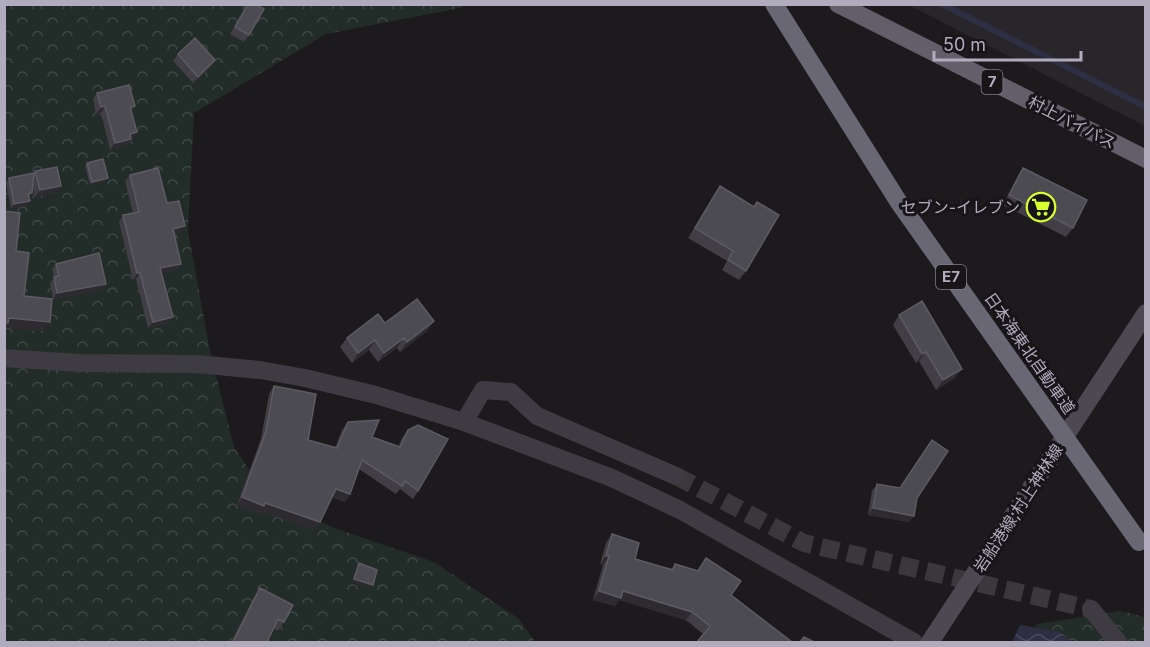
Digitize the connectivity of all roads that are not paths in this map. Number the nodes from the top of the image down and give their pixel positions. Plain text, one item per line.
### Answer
1 (774, 4) edge
2 (838, 4) edge
3 (1146, 159) edge
4 (1146, 313) edge
5 (4, 358) edge
6 (464, 423) junction
7 (676, 476) tunnel mouth
8 (1139, 542) dead end
9 (1091, 609) tunnel mouth
10 (914, 642) edge
11 (930, 642) edge
12 (1118, 642) edge

1 - 8 highway, 日本海東北自動車道 / E7, bridge
2 - 3 highway, 村上バイパス / 7
4 - 11 main road, 岩船港線;村上神林線
5 - 6 street
6 - 7 street
6 - 10 street
9 - 12 street

